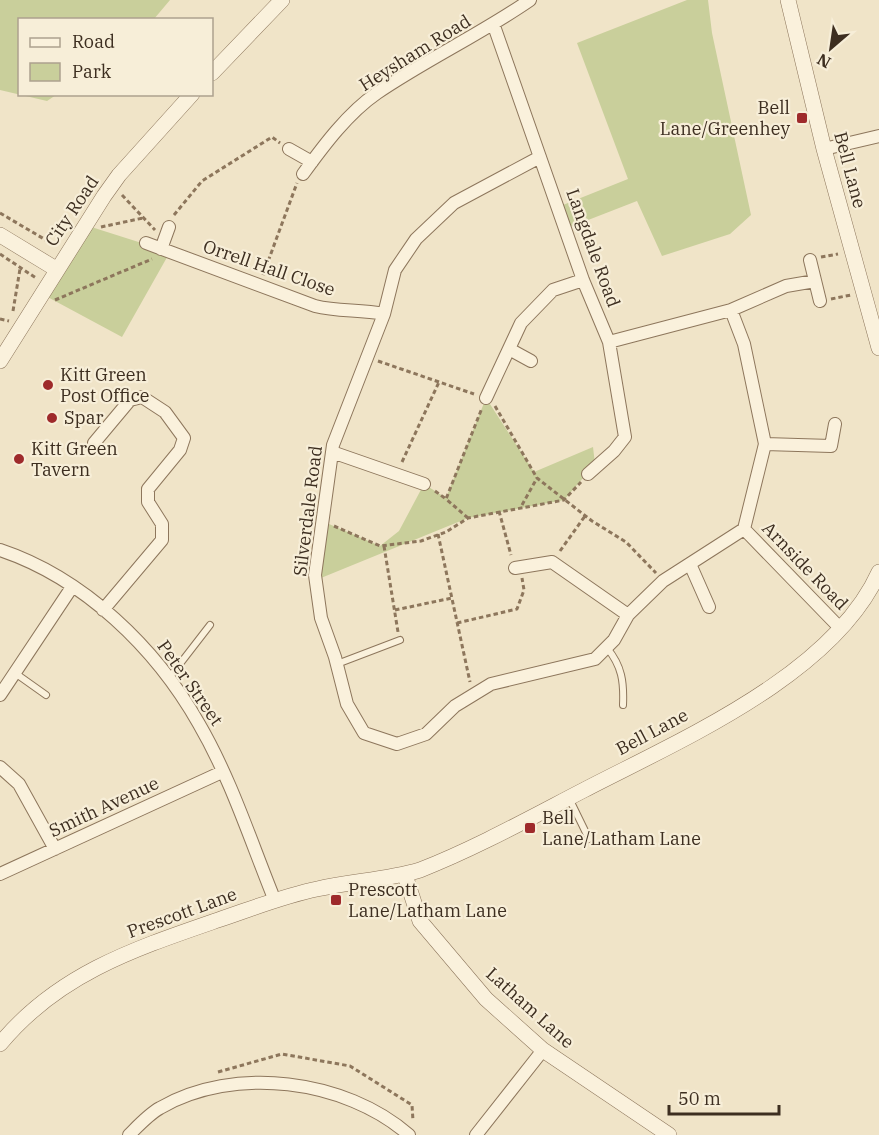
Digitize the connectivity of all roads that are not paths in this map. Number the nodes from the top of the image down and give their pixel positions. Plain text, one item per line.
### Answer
1 (282, 0) edge
2 (530, 0) edge
3 (788, 0) edge
4 (494, 26) junction
5 (213, 72) edge
6 (190, 96) edge
7 (879, 136) edge
8 (289, 149) road end
9 (824, 149) junction
10 (540, 157) junction
11 (312, 162) junction
12 (303, 174) road end
13 (169, 227) road end
14 (0, 235) edge
15 (146, 243) dead end
16 (165, 247) junction
17 (810, 260) road end
18 (56, 269) junction
19 (583, 280) junction
20 (815, 281) junction
21 (820, 301) road end
22 (731, 310) junction
23 (384, 314) junction
24 (609, 342) junction
25 (879, 348) edge
26 (509, 349) junction
27 (0, 361) edge
28 (531, 361) dead end
29 (486, 398) road end
30 (835, 424) dead end
31 (94, 443) dead end
32 (765, 444) junction
33 (332, 452) junction
34 (588, 474) road end
35 (424, 484) dead end
36 (744, 529) junction
37 (0, 550) edge
38 (690, 564) junction
39 (517, 568) road end
40 (879, 572) edge
41 (72, 587) junction
42 (709, 607) dead end
43 (103, 609) junction
44 (628, 615) junction
45 (210, 625) dead end
46 (840, 628) junction
47 (400, 640) road end
48 (606, 648) junction
49 (337, 664) junction
50 (14, 673) junction
51 (169, 679) junction
52 (0, 695) edge
53 (46, 695) dead end
54 (623, 705) dead end
55 (0, 767) edge
56 (222, 772) junction
57 (569, 797) junction
58 (589, 839) dead end
59 (55, 849) junction
60 (0, 874) edge
61 (405, 875) junction
62 (275, 901) junction
63 (0, 1044) edge
64 (543, 1050) junction
65 (129, 1135) edge
66 (409, 1135) edge
67 (476, 1135) edge
68 (669, 1135) edge

1 - 5 street
2 - 4 street, Heysham Road
3 - 9 street, Bell Lane
4 - 10 street, Langdale Road
4 - 11 street, Heysham Road
6 - 18 street, City Road
7 - 9 street
8 - 11 street
9 - 25 street, Bell Lane
10 - 19 street, Langdale Road
10 - 23 street, Silverdale Road
11 - 12 street, Heysham Road
13 - 16 street
14 - 18 street
15 - 16 street, Orrell Hall Close
16 - 23 street, Orrell Hall Close
17 - 20 street
18 - 27 street, City Road
19 - 24 street, Langdale Road
19 - 26 street
20 - 21 street
20 - 22 street
22 - 24 street
22 - 32 street
23 - 33 street, Silverdale Road
24 - 34 street, Langdale Road
26 - 28 street
26 - 29 street
30 - 32 street
31 - 43 street
32 - 36 street
33 - 35 street
33 - 49 street, Silverdale Road
36 - 38 street, Silverdale Road
36 - 46 street, Arnside Road
37 - 41 street, Peter Street
38 - 42 street
38 - 44 street, Silverdale Road
39 - 44 street
40 - 46 street, Bell Lane
41 - 43 street, Peter Street
41 - 50 street
43 - 51 street, Peter Street
44 - 48 street, Silverdale Road
45 - 51 lane
46 - 57 street, Bell Lane
47 - 49 lane
48 - 49 street, Silverdale Road
48 - 54 lane
50 - 52 street
50 - 53 lane
51 - 56 street, Peter Street
55 - 59 street
56 - 59 street, Smith Avenue
56 - 62 street, Peter Street
57 - 58 lane
57 - 61 street, Bell Lane
59 - 60 street, Smith Avenue
61 - 62 street, Prescott Lane
61 - 64 street, Latham Lane
62 - 63 street, Prescott Lane
64 - 67 street
64 - 68 street, Latham Lane
65 - 66 street

